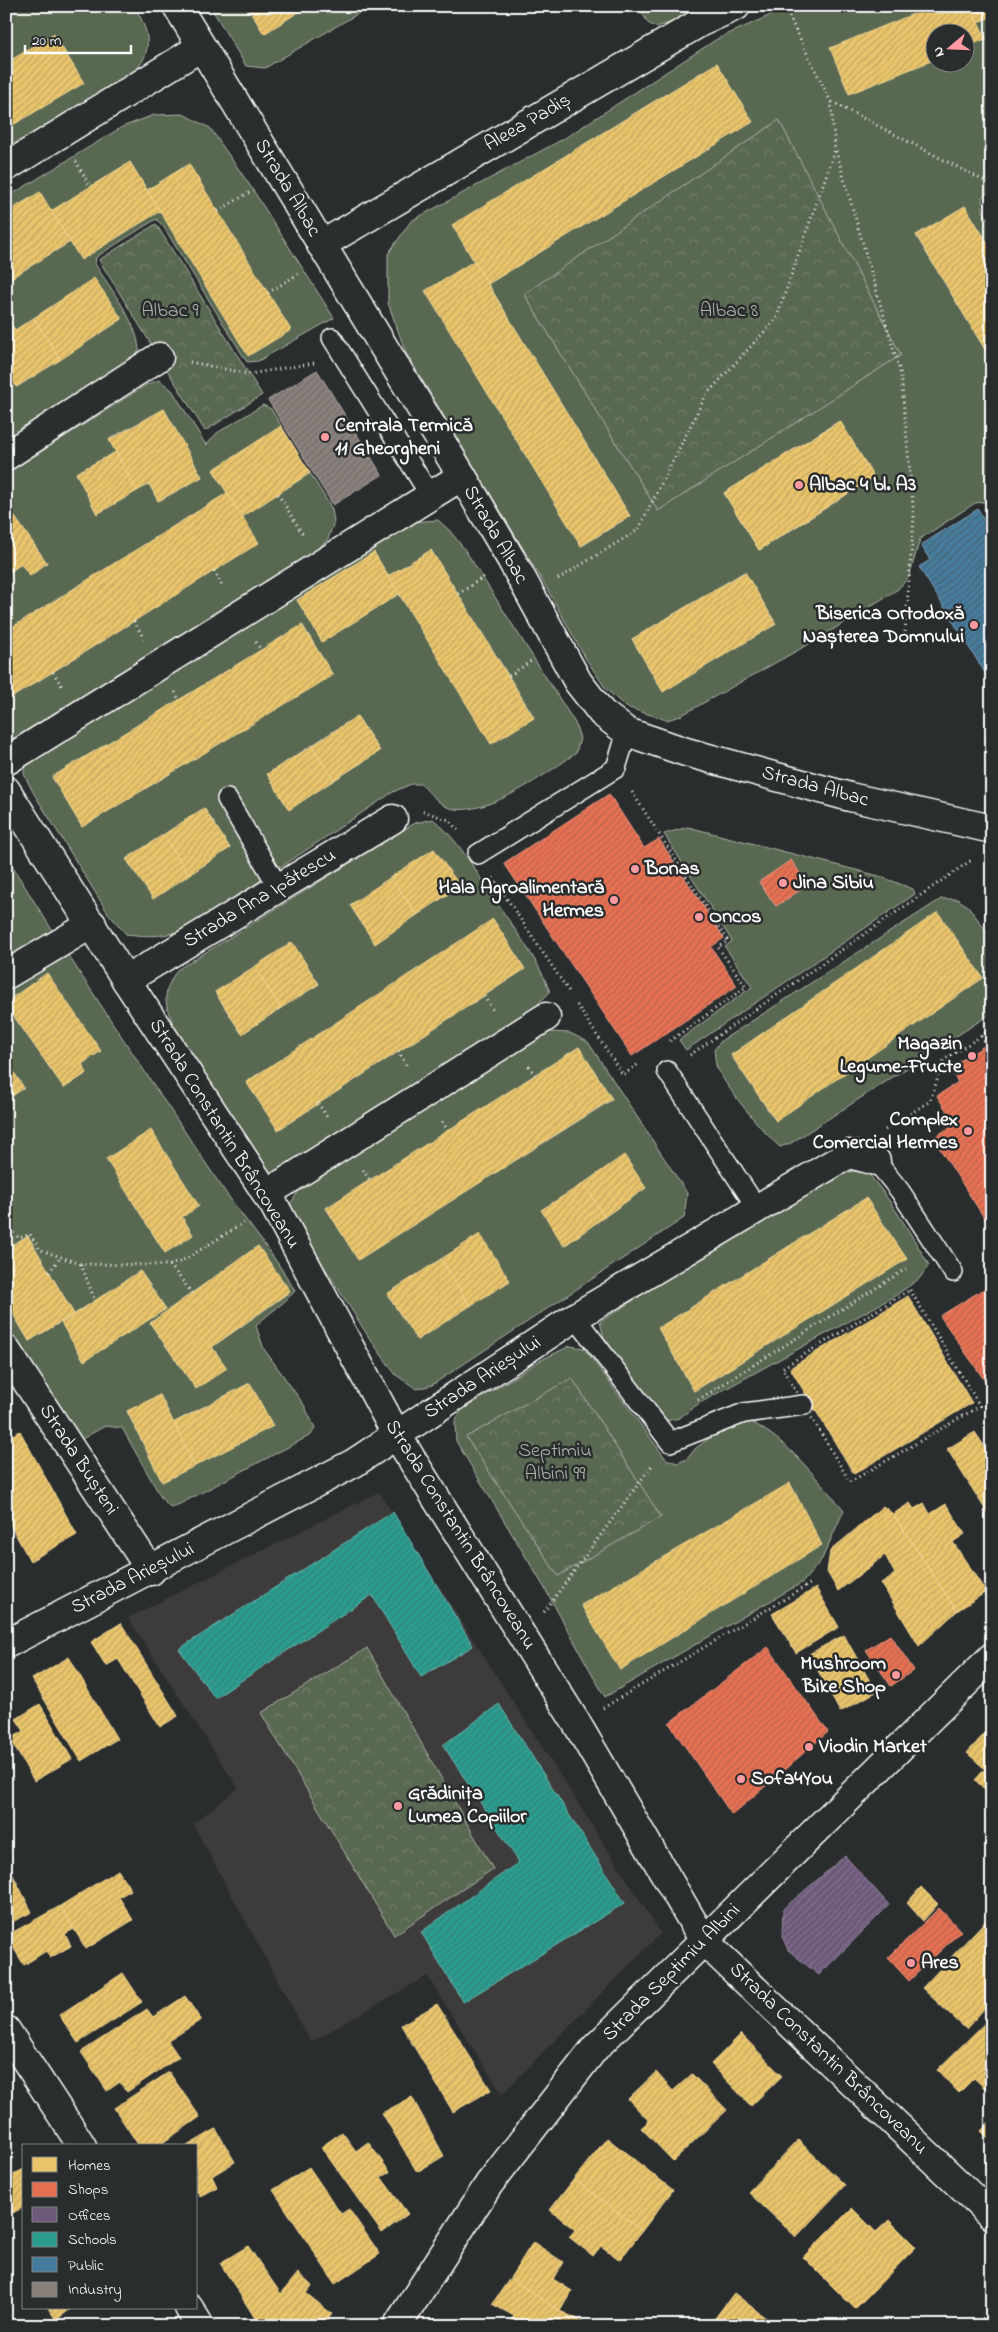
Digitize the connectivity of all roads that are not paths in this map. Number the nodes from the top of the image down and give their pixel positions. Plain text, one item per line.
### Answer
1 (177, 6) edge
2 (736, 6) edge
3 (201, 47) junction
4 (6, 167) edge
5 (325, 250) junction
6 (332, 338) dead end
7 (159, 357) road end
8 (6, 456) edge
9 (462, 476) junction
10 (430, 495) junction
11 (627, 732) junction
12 (6, 761) edge
13 (6, 790) edge
14 (227, 799) dead end
15 (393, 819) road end
16 (992, 829) edge
17 (478, 854) road end
18 (279, 888) junction
19 (92, 924) junction
20 (6, 975) edge
21 (126, 980) junction
22 (546, 1017) dead end
23 (667, 1071) road end
24 (876, 1161) joint
25 (270, 1199) junction
26 (757, 1208) junction
27 (953, 1272) dead end
28 (575, 1317) junction
29 (6, 1350) edge
30 (804, 1405) road end
31 (396, 1434) junction
32 (151, 1570) junction
33 (6, 1644) edge
34 (992, 1658) edge
35 (704, 1941) junction
36 (6, 2030) edge
37 (81, 2144) edge
38 (992, 2216) edge
39 (190, 2310) edge
40 (200, 2326) edge
41 (397, 2326) edge

1 - 3 street, Strada Albac
2 - 5 street, Aleea Padiș
3 - 4 street
3 - 5 street, Strada Albac
5 - 9 street, Strada Albac
6 - 10 lane
7 - 8 street
9 - 10 street
9 - 11 street, Strada Albac
10 - 12 street
11 - 16 street, Strada Albac
11 - 17 lane
13 - 19 street, Strada Constantin Brâncoveanu
14 - 18 lane
15 - 18 street, Strada Ana Ipătescu
18 - 21 street, Strada Ana Ipătescu
19 - 20 street
19 - 21 street, Strada Constantin Brâncoveanu
21 - 25 street, Strada Constantin Brâncoveanu
22 - 25 street
23 - 26 lane
24 - 26 street, Strada Arieșului
24 - 27 lane
25 - 31 street, Strada Constantin Brâncoveanu
26 - 28 street, Strada Arieșului
28 - 30 lane
28 - 31 street, Strada Arieșului
29 - 32 street, Strada Bușteni
31 - 32 street, Strada Arieșului
31 - 35 street, Strada Constantin Brâncoveanu
32 - 33 street, Strada Arieșului
34 - 35 street, Strada Septimiu Albini
35 - 38 street, Strada Constantin Brâncoveanu
35 - 41 street, Strada Septimiu Albini
36 - 37 street
39 - 40 street

